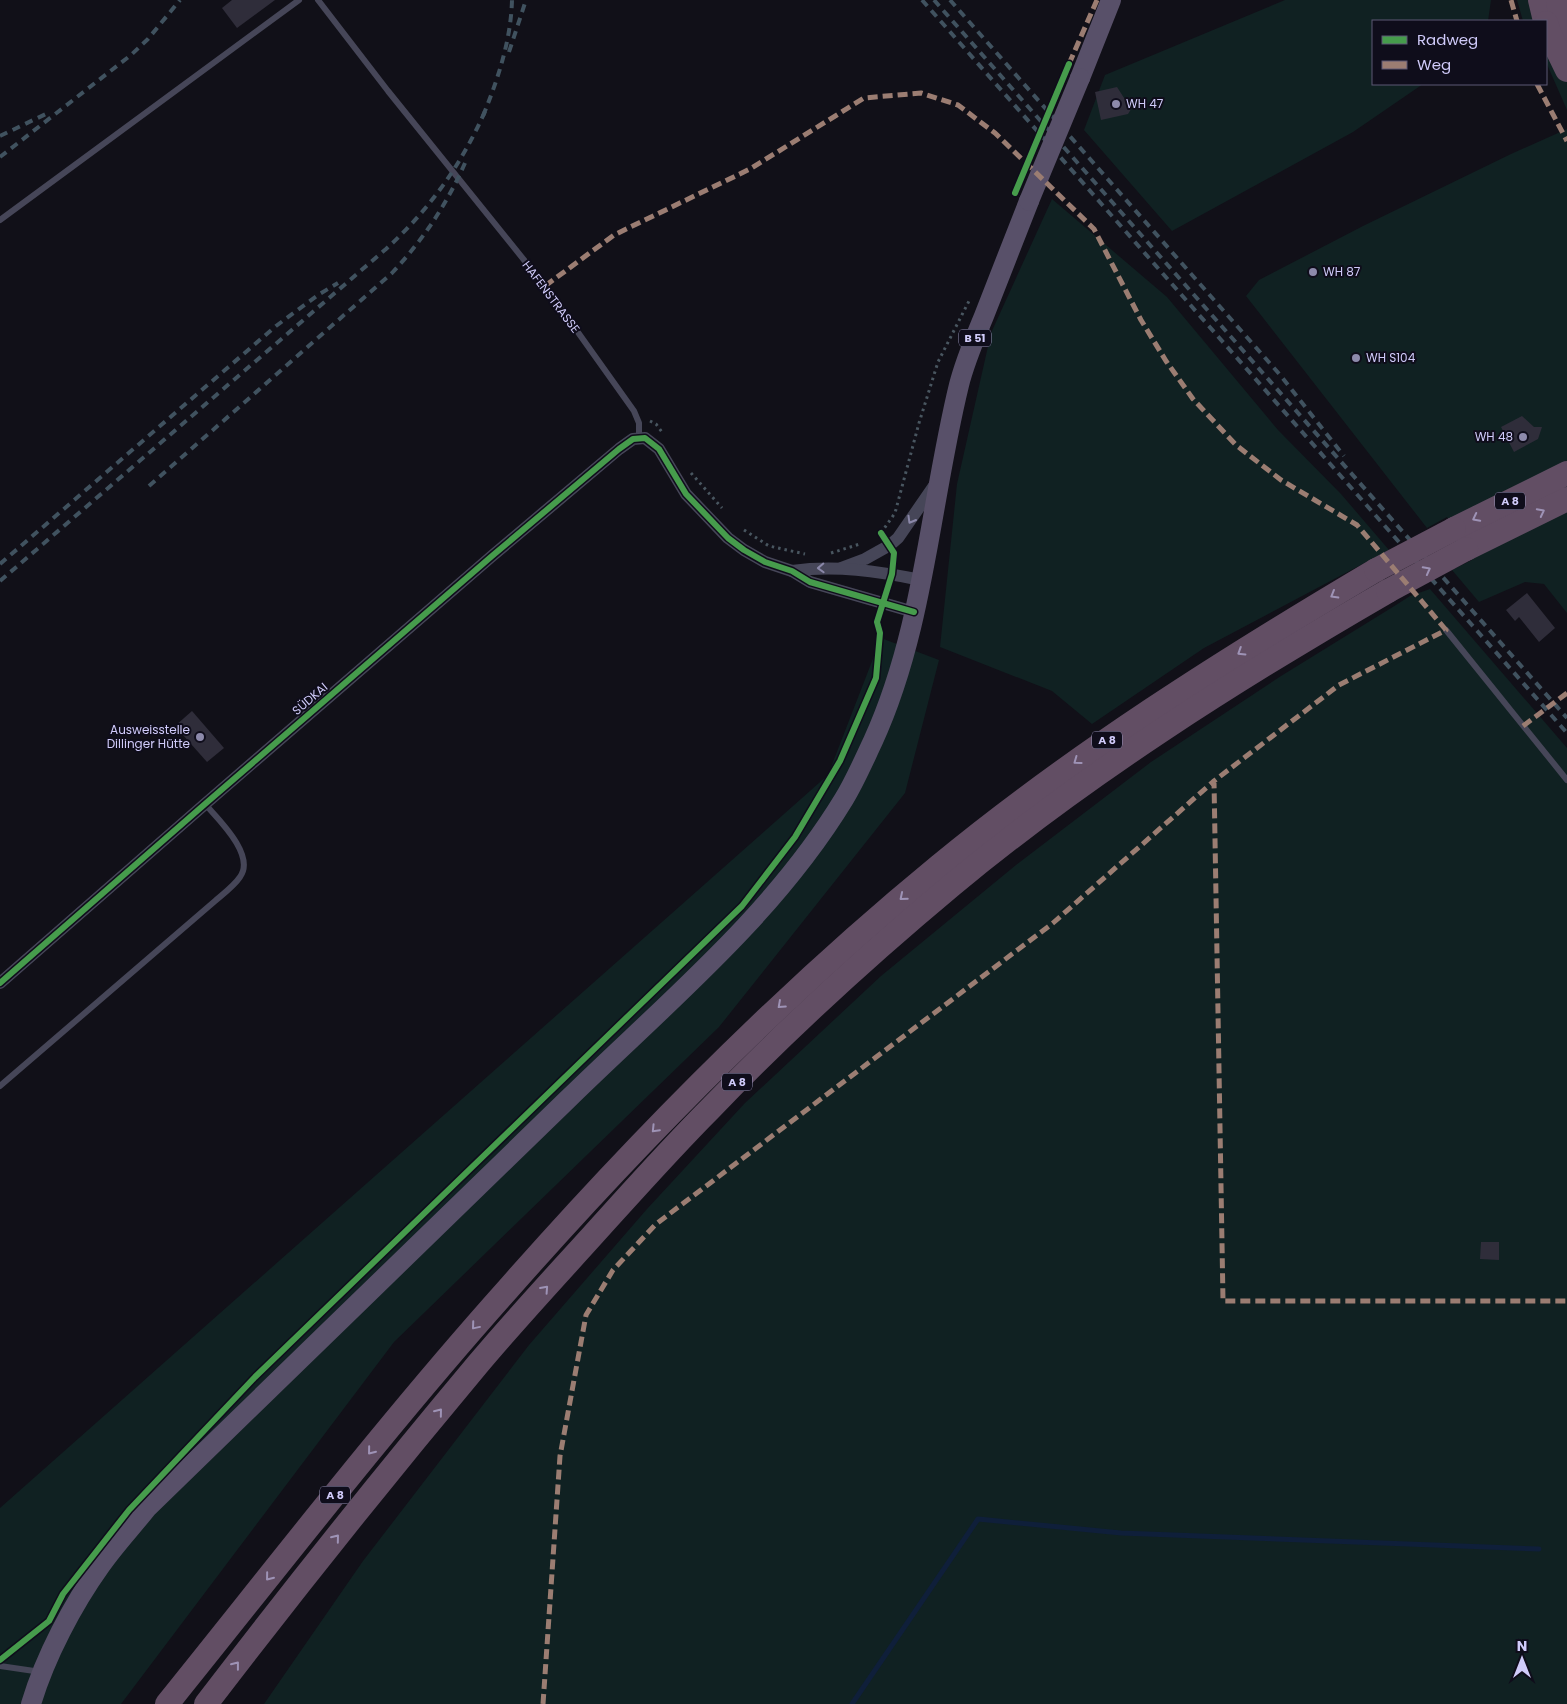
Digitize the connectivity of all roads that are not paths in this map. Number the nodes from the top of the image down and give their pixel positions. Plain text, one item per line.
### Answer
1 (299, 0) edge
2 (318, 0) edge
3 (1540, 0) edge
4 (1558, 0) edge
5 (1110, 1) edge
6 (1545, 20) edge
7 (1547, 27) edge
8 (1567, 35) edge
9 (1567, 70) edge
10 (0, 220) edge
11 (640, 437) junction
12 (1567, 473) edge
13 (939, 479) junction
14 (1567, 499) edge
15 (841, 568) junction
16 (792, 571) junction
17 (921, 580) junction
18 (914, 612) junction
19 (1446, 630) dead end
20 (1567, 780) edge
21 (205, 804) junction
22 (0, 984) edge
23 (0, 1086) edge
24 (0, 1666) edge
25 (42, 1672) junction
26 (31, 1704) edge
27 (168, 1704) edge
28 (206, 1704) edge

1 - 10 lane
2 - 11 lane, HAFENSTRASSE
3 - 6 highway
4 - 8 highway
5 - 13 main road, B 51, bridge
7 - 9 highway
11 - 16 street
11 - 21 street, SÜDKAI
12 -> 27 highway, A 8, bridge
13 -> 15 street
13 - 17 main road, B 51
28 -> 14 highway, A 8, bridge
15 -> 16 street
15 - 17 street
16 - 18 street
17 - 18 main road, B 51
18 - 25 main road, B 51
19 - 20 lane
21 - 22 street, SÜDKAI
21 - 23 lane
24 - 25 lane
25 - 26 main road, B 51

